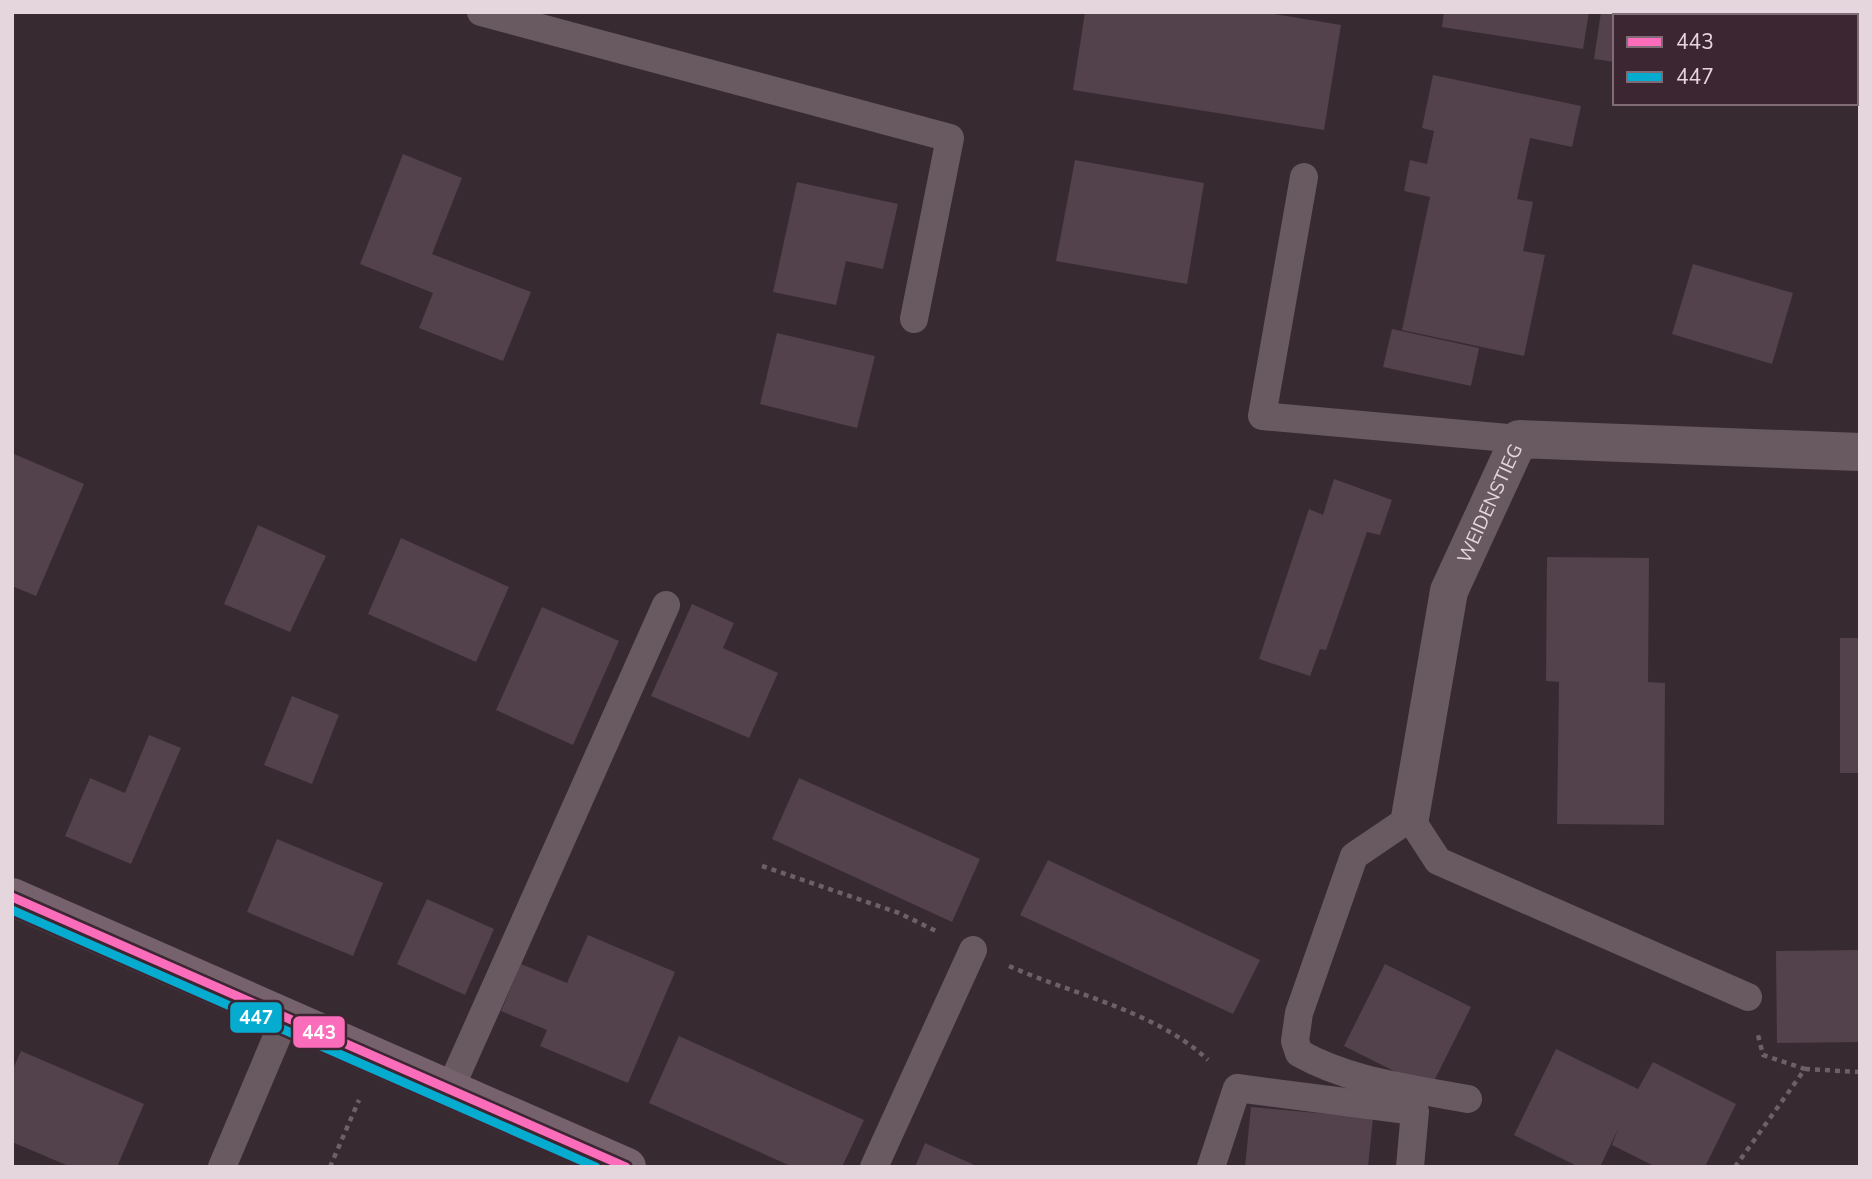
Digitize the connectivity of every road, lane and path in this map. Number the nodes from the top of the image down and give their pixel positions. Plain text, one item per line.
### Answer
1 (481, 12) edge
2 (1304, 177) dead end
3 (914, 318) dead end
4 (1519, 439) junction
5 (1860, 452) edge
6 (666, 605) dead end
7 (1410, 818) junction
8 (762, 866) dead end
9 (12, 897) edge
10 (899, 914) dead end
11 (973, 950) dead end
12 (1037, 979) dead end
13 (1748, 997) joint
14 (285, 1018) junction
15 (1190, 1043) dead end
16 (377, 1058) junction
17 (1805, 1069) junction
18 (1860, 1072) edge
19 (450, 1088) junction
20 (1468, 1099) dead end
21 (222, 1167) edge
22 (330, 1167) edge
23 (627, 1167) edge
24 (874, 1167) edge
25 (1211, 1167) edge
26 (1410, 1167) edge
27 (1735, 1167) edge

1 - 3 lane
2 - 4 lane
4 - 5 street, WEIDENSTIEG
4 - 7 street, WEIDENSTIEG
6 - 19 lane
7 - 13 lane
7 - 20 lane
8 - 10 path
9 - 14 main road
11 - 24 lane
12 - 15 path
13 - 17 path
14 - 16 main road
14 - 21 lane
16 - 19 main road
16 - 22 path
17 - 18 path
17 - 27 path
19 - 23 main road
25 - 26 lane

